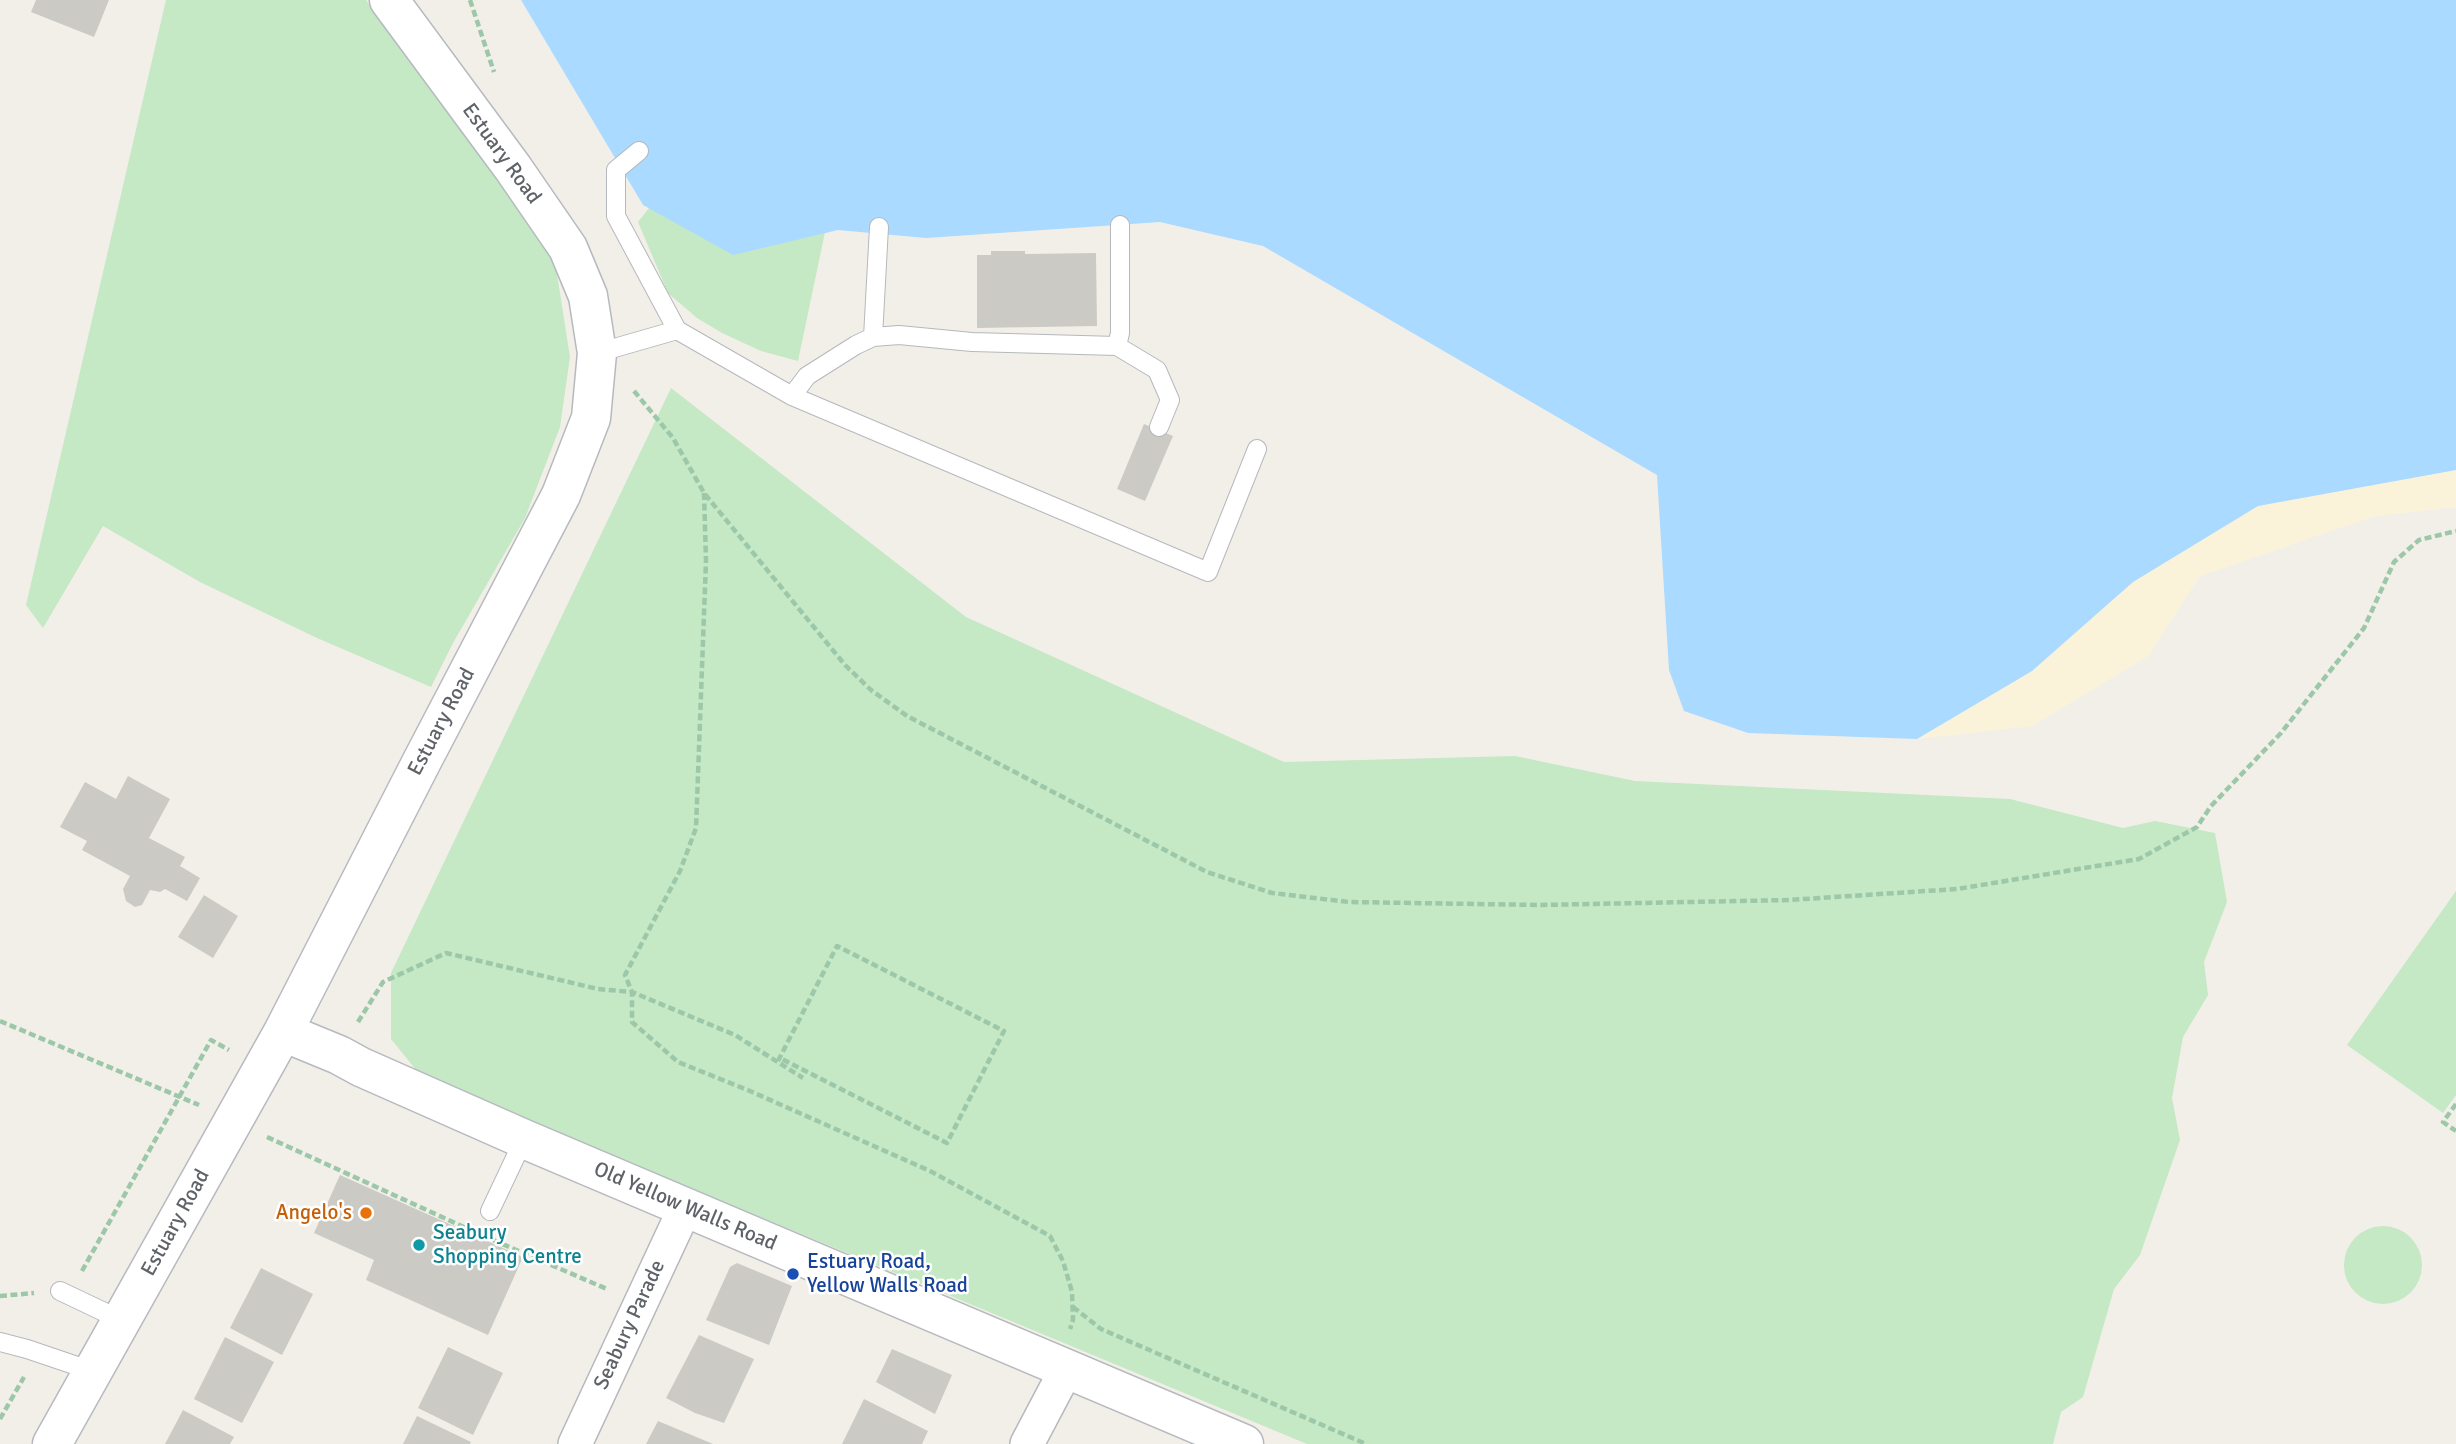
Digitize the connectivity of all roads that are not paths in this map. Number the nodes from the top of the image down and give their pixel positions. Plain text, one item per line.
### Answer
1 (389, 0) edge
2 (639, 151) dead end
3 (1120, 225) dead end
4 (878, 227) dead end
5 (677, 330) junction
6 (873, 337) junction
7 (1116, 346) junction
8 (597, 353) junction
9 (792, 396) junction
10 (1159, 427) dead end
11 (1257, 449) dead end
12 (283, 1032) junction
13 (524, 1139) junction
14 (686, 1206) junction
15 (490, 1211) dead end
16 (64, 1293) road end
17 (121, 1320) junction
18 (0, 1342) edge
19 (1067, 1368) junction
20 (92, 1371) junction
21 (52, 1444) edge
22 (575, 1444) edge
23 (1027, 1444) edge
24 (1244, 1444) edge

1 - 8 street, Estuary Road
2 - 5 lane
3 - 7 lane
4 - 6 lane
5 - 8 lane
5 - 9 lane
6 - 7 lane
6 - 9 lane
7 - 10 lane
8 - 12 street, Estuary Road
9 - 11 lane
12 - 13 street, Old Yellow Walls Road
12 - 17 street, Estuary Road
13 - 14 street, Old Yellow Walls Road
13 - 15 lane
14 - 19 street, Old Yellow Walls Road
14 - 22 street, Seabury Parade
16 - 17 lane
17 - 20 street, Estuary Road
18 - 20 lane
19 - 23 street
19 - 24 street, Old Yellow Walls Road
20 - 21 street, Estuary Road

